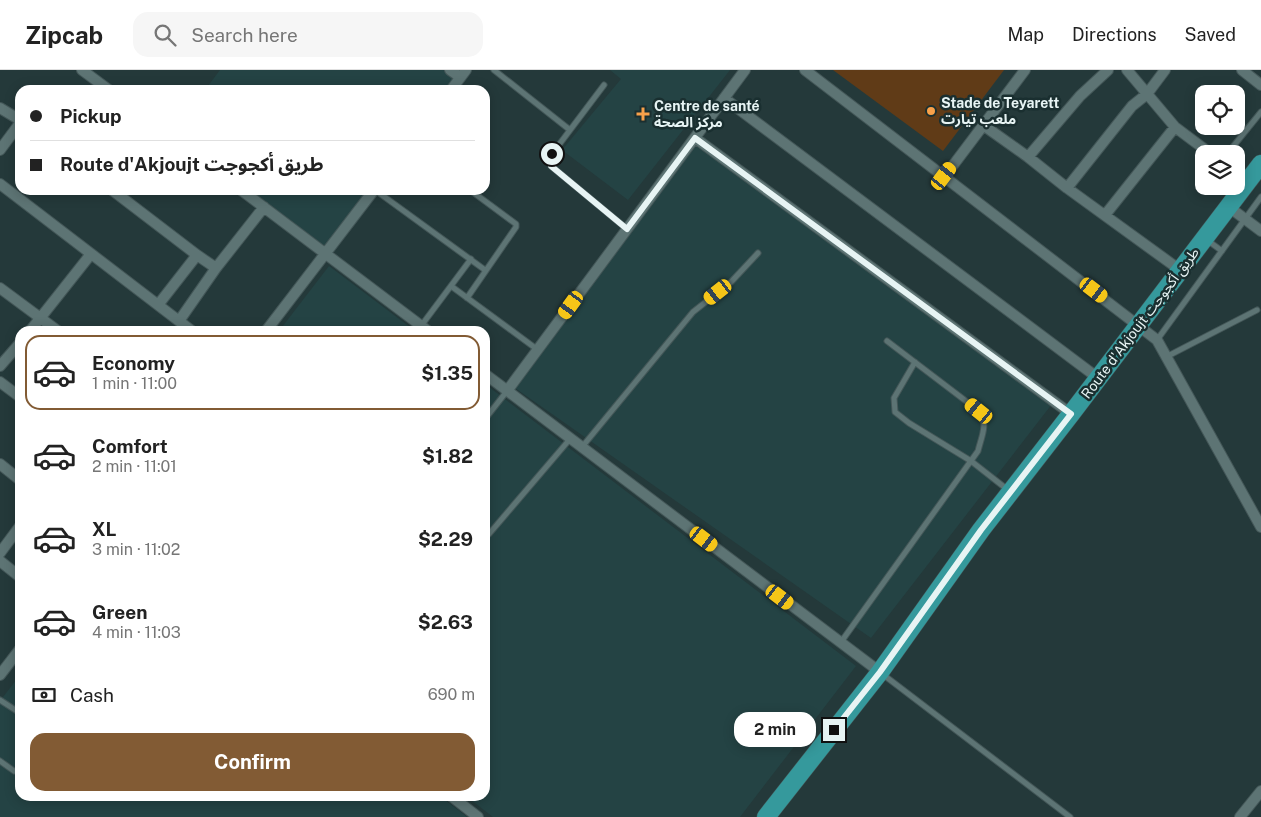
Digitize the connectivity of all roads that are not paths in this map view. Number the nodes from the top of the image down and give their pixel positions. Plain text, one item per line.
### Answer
1 (82, 70) edge
2 (450, 70) edge
3 (494, 70) edge
4 (745, 70) edge
5 (805, 70) edge
6 (1025, 70) edge
7 (1108, 70) edge
8 (1127, 70) edge
9 (1165, 70) edge
10 (1242, 70) edge
11 (463, 74) edge
12 (102, 85) edge
13 (455, 85) edge
14 (604, 85) dead end
15 (1261, 85) edge
16 (1147, 94) junction
17 (724, 98) junction
18 (0, 108) edge
19 (1261, 112) edge
20 (15, 118) edge
21 (983, 125) junction
22 (1175, 127) junction
23 (15, 129) edge
24 (570, 130) junction
25 (695, 138) junction
26 (1200, 145) edge
27 (1235, 145) edge
28 (0, 150) edge
29 (1028, 157) junction
30 (1261, 164) edge
31 (1245, 175) edge
32 (944, 176) junction
33 (0, 184) edge
34 (1067, 188) junction
35 (119, 195) edge
36 (248, 195) edge
37 (370, 195) edge
38 (381, 195) edge
39 (477, 195) edge
40 (1234, 195) edge
41 (1261, 197) edge
42 (264, 207) junction
43 (1229, 207) junction
44 (1105, 215) junction
45 (1245, 219) junction
46 (627, 229) junction
47 (1261, 232) edge
48 (1204, 239) junction
49 (1222, 251) junction
50 (758, 253) dead end
51 (91, 254) junction
52 (326, 254) junction
53 (197, 255) junction
54 (471, 259) junction
55 (216, 268) junction
56 (485, 270) junction
57 (1180, 270) junction
58 (451, 286) junction
59 (0, 288) edge
60 (467, 298) junction
61 (158, 305) junction
62 (1257, 310) dead end
63 (41, 319) junction
64 (179, 321) junction
65 (1139, 324) junction
66 (35, 326) edge
67 (51, 326) edge
68 (186, 326) edge
69 (270, 326) edge
70 (422, 326) edge
71 (426, 326) edge
72 (1157, 340) junction
73 (887, 341) dead end
74 (15, 349) edge
75 (538, 350) junction
76 (1166, 357) junction
77 (915, 362) junction
78 (0, 366) edge
79 (490, 378) edge
80 (1098, 378) junction
81 (0, 382) edge
82 (507, 391) junction
83 (15, 394) edge
84 (490, 413) edge
85 (1071, 414) junction
86 (570, 438) junction
87 (582, 447) junction
88 (971, 461) junction
89 (0, 464) edge
90 (15, 476) edge
91 (1011, 492) junction
92 (1261, 527) edge
93 (15, 533) edge
94 (490, 533) edge
95 (0, 553) edge
96 (0, 561) edge
97 (15, 573) edge
98 (841, 642) junction
99 (15, 657) edge
100 (4, 663) edge
101 (880, 672) junction
102 (0, 675) edge
103 (0, 700) edge
104 (15, 710) edge
105 (0, 761) edge
106 (14, 771) dead end
107 (1261, 791) edge
108 (457, 801) edge
109 (478, 817) edge
110 (766, 817) edge
111 (1070, 817) edge
112 (1240, 817) edge

1 - 12 street
2 - 11 street
3 - 24 lane
4 - 17 street
5 - 32 street
6 - 21 street
7 - 29 street
8 - 16 street
9 - 16 street
10 - 15 street
11 - 13 street
14 - 24 lane
16 - 22 street
16 - 34 street
17 - 25 street
17 - 80 street
18 - 20 street
19 - 27 lane
21 - 29 street
21 - 32 street
22 - 26 street
22 - 44 street
23 - 28 street
24 - 46 lane
25 - 46 street
25 - 85 street
29 - 34 street
30 - 31 highway, Route d'Akjoujt طريق أكجوجت
32 - 65 street
33 - 51 street
34 - 44 street
35 - 53 street
36 - 42 street
37 - 52 street
38 - 54 lane
39 - 56 lane
40 - 43 highway, Route d'Akjoujt طريق أكجوجت
41 - 45 lane
42 - 52 street
42 - 55 street
43 - 45 street
43 - 48 highway, Route d'Akjoujt طريق أكجوجت
44 - 57 street
45 - 47 street
45 - 49 lane
46 - 75 street
48 - 49 lane
48 - 57 highway, Route d'Akjoujt طريق أكجوجت
49 - 72 lane
50 - 87 lane
51 - 61 street
51 - 63 street
52 - 69 street
52 - 70 street
53 - 55 street
53 - 61 street
54 - 56 lane
54 - 58 lane
55 - 64 street
56 - 60 lane
57 - 65 highway, Route d'Akjoujt طريق أكجوجت
58 - 60 lane
58 - 71 lane
59 - 63 street
60 - 75 lane
61 - 64 street
62 - 76 lane
63 - 66 street
63 - 67 street
64 - 68 street
65 - 72 street
65 - 80 highway, Route d'Akjoujt طريق أكجوجت
72 - 76 street
73 - 77 lane
74 - 78 street
75 - 82 street
76 - 92 street
77 - 88 lane
77 - 88 lane
79 - 82 street
80 - 85 highway, Route d'Akjoujt طريق أكجوجت
81 - 83 street
82 - 84 lane
82 - 86 street
85 - 91 highway, Route d'Akjoujt طريق أكجوجت
86 - 87 street
86 - 94 lane
87 - 98 street
88 - 91 lane
88 - 98 lane
89 - 90 street
91 - 101 highway, Route d'Akjoujt طريق أكجوجت
93 - 95 street
96 - 97 street
98 - 101 street
99 - 100 street
100 - 102 street
101 - 110 highway, Route d'Akjoujt طريق أكجوجت
101 - 111 lane
103 - 104 lane
105 - 106 lane
107 - 112 street
108 - 109 street

